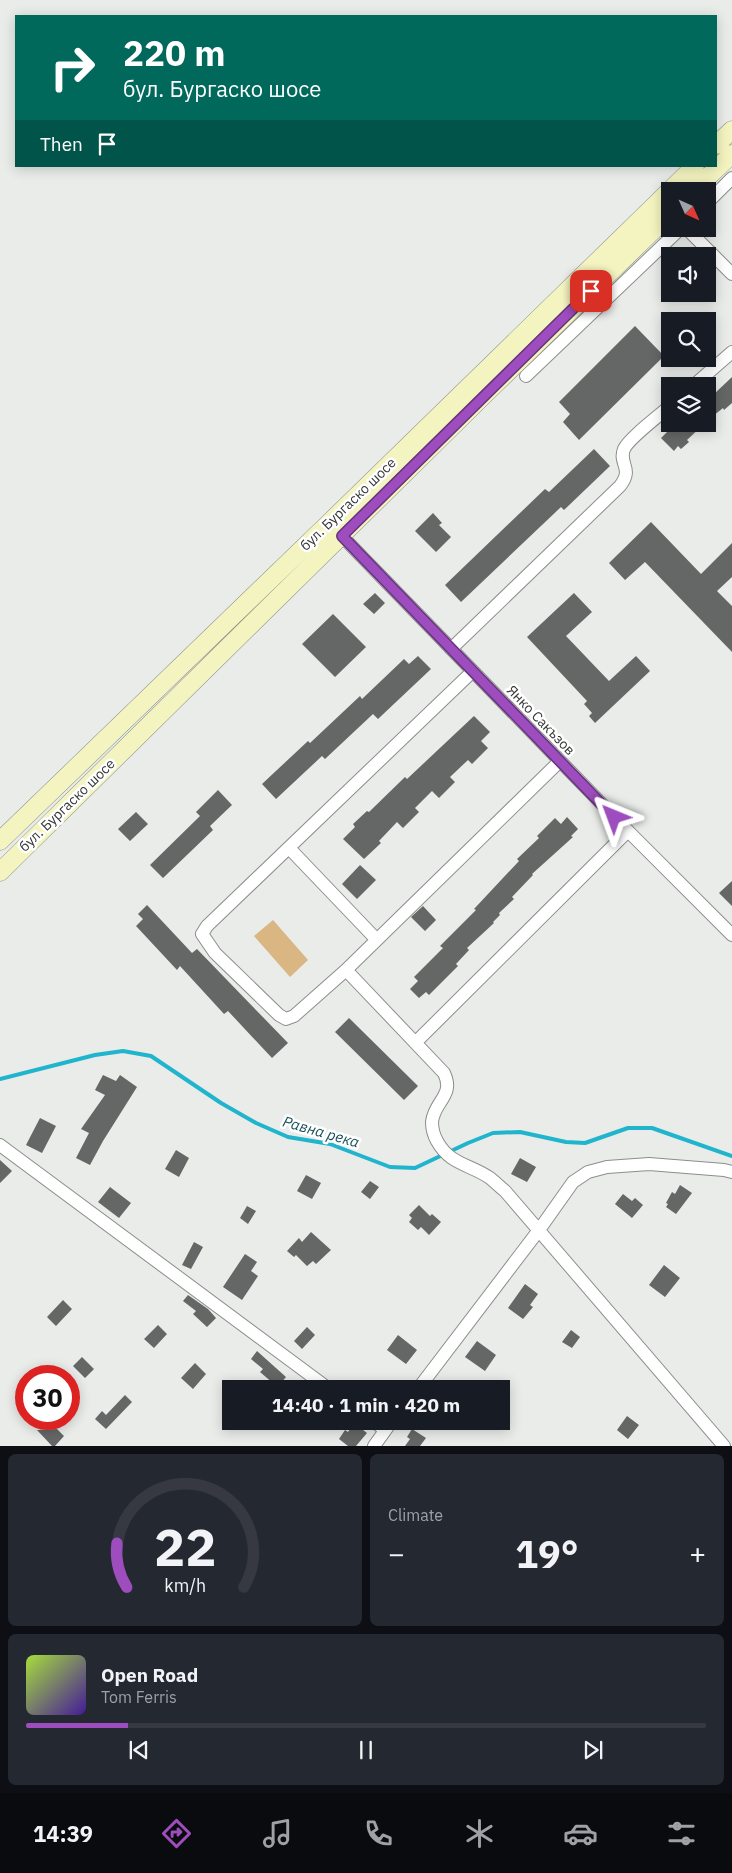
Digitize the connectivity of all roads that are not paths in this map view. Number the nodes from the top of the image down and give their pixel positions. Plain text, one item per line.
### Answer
1 (732, 130) edge
2 (717, 144) edge
3 (732, 154) edge
4 (694, 167) edge
5 (732, 178) edge
6 (702, 182) edge
7 (716, 194) edge
8 (661, 223) edge
9 (671, 238) edge
10 (696, 238) edge
11 (732, 274) edge
12 (732, 352) edge
13 (526, 376) dead end
14 (703, 377) edge
15 (661, 414) edge
16 (329, 523) junction
17 (342, 536) junction
18 (451, 649) junction
19 (473, 671) junction
20 (560, 761) junction
21 (628, 831) junction
22 (0, 841) edge
23 (289, 848) junction
24 (0, 872) edge
25 (732, 935) edge
26 (376, 939) junction
27 (346, 970) junction
28 (416, 1042) junction
29 (0, 1145) edge
30 (732, 1172) edge
31 (539, 1230) junction
32 (317, 1380) edge
33 (425, 1380) edge
34 (386, 1430) edge
35 (374, 1446) edge
36 (724, 1446) edge

1 - 2 main road
3 - 6 main road
4 - 16 main road, бул. Бургаско шосе
5 - 7 street
8 - 17 main road, бул. Бургаско шосе
9 - 13 street
10 - 11 street
12 - 14 street
15 - 18 street
16 - 17 street, Янко Сакъзов
16 - 22 main road, бул. Бургаско шосе
17 - 18 street, Янко Сакъзов
17 - 24 main road, бул. Бургаско шосе
18 - 19 street, Янко Сакъзов
19 - 20 street, Янко Сакъзов
19 - 23 street
20 - 21 street, Янко Сакъзов
20 - 26 street
21 - 25 street, Янко Сакъзов
21 - 28 street
23 - 26 street
23 - 27 street
26 - 27 street
27 - 28 street
28 - 31 street
29 - 32 street
30 - 31 street
31 - 33 street
31 - 36 street
34 - 35 street

